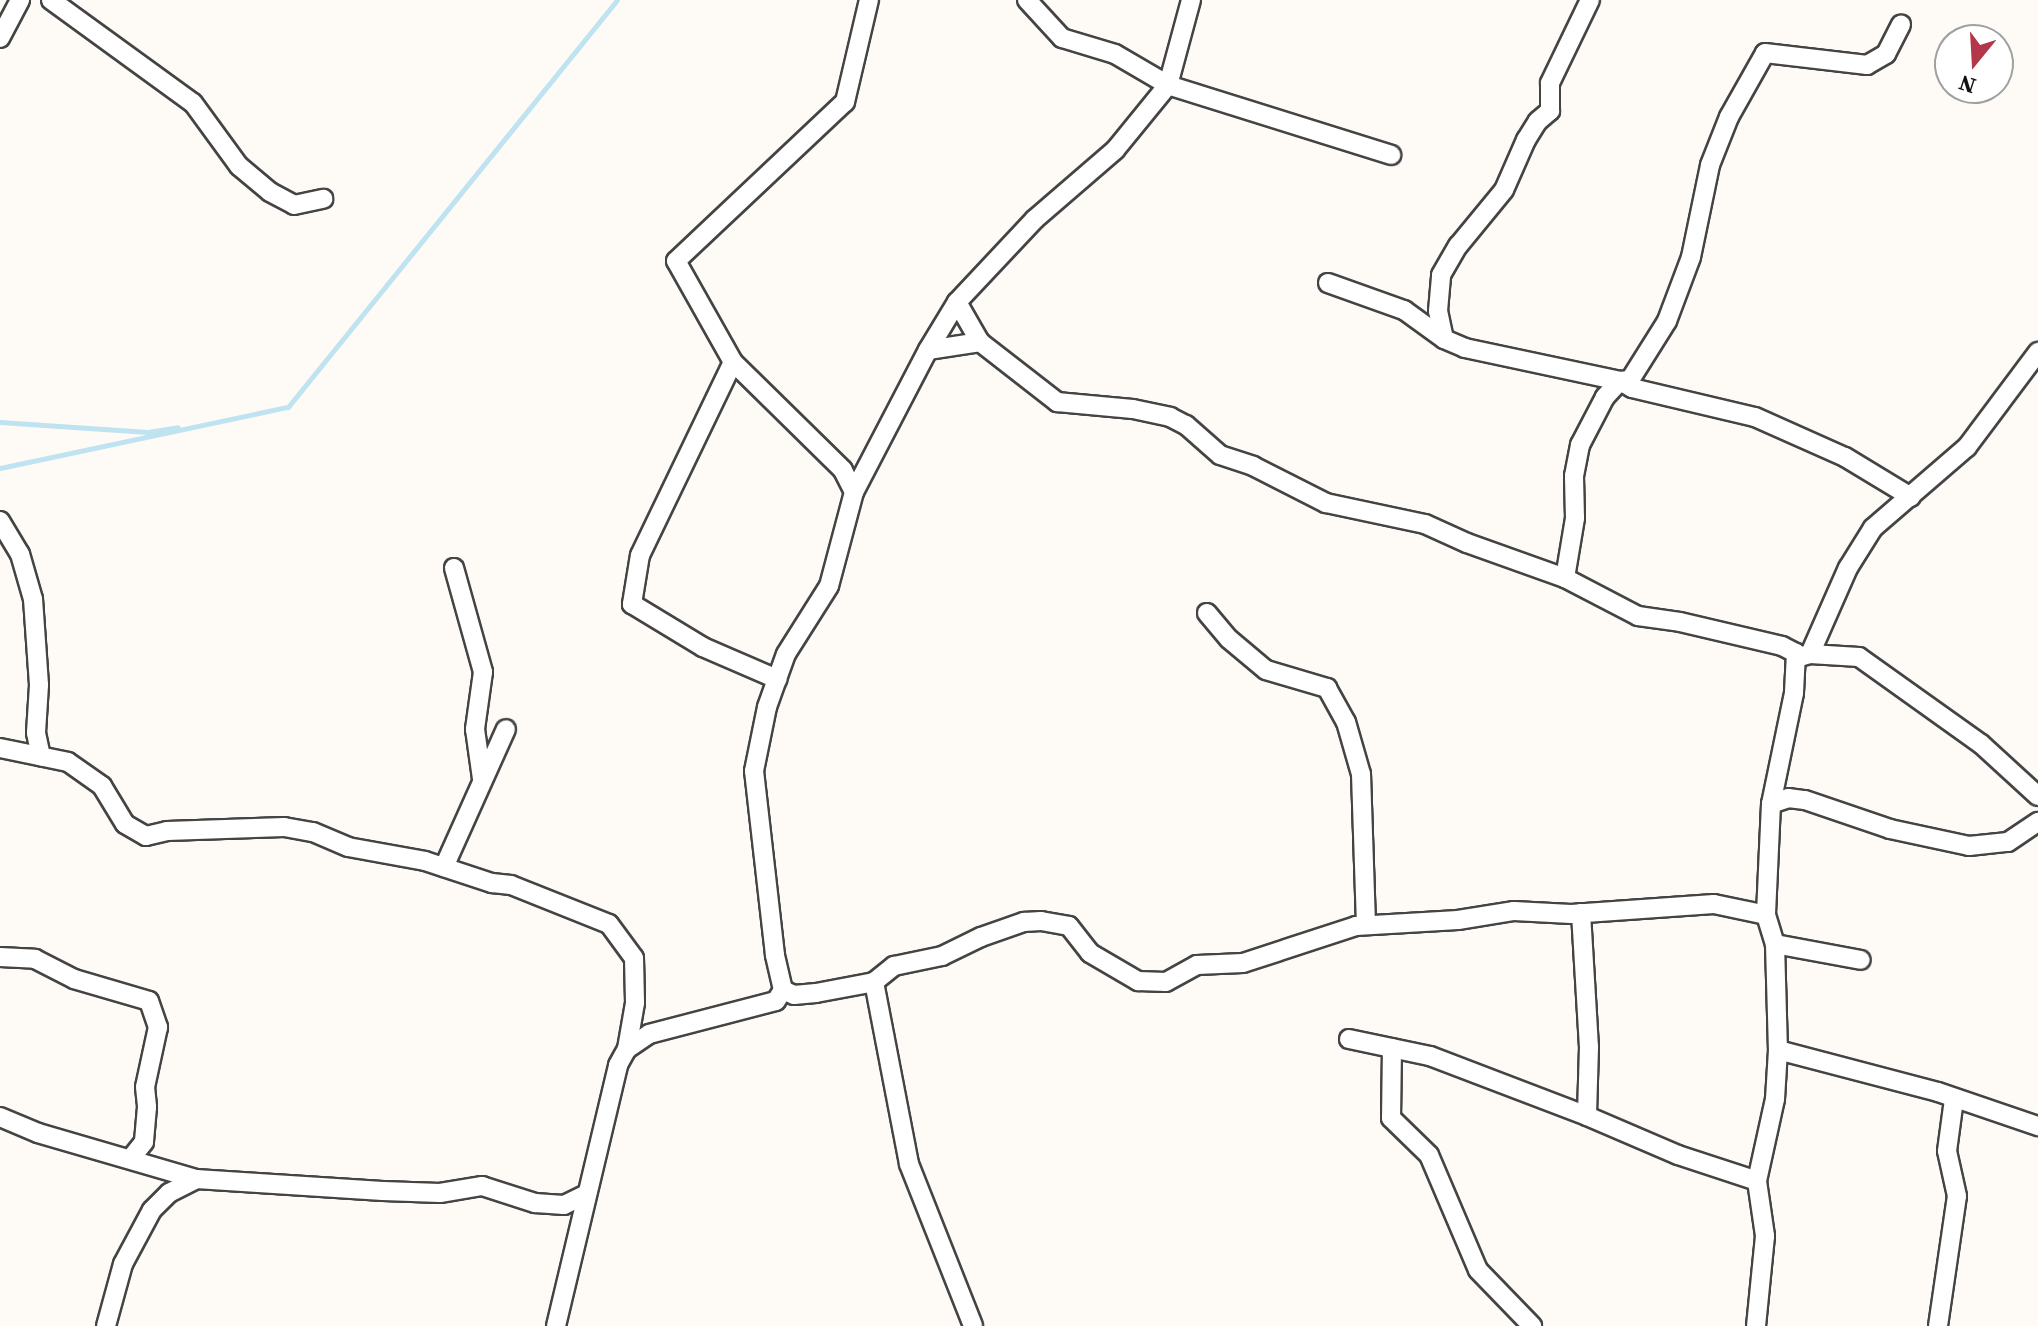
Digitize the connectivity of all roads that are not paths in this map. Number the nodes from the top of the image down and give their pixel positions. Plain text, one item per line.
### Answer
1 (20, 0) edge
2 (51, 0) edge
3 (869, 0) edge
4 (1027, 0) edge
5 (1191, 0) edge
6 (1590, 0) edge
7 (1901, 25) dead end
8 (0, 38) edge
9 (1168, 85) junction
10 (1391, 155) dead end
11 (323, 199) dead end
12 (1328, 283) dead end
13 (957, 302) junction
14 (1444, 339) junction
15 (980, 342) junction
16 (928, 350) junction
17 (2038, 352) edge
18 (733, 362) junction
19 (1620, 381) junction
20 (854, 492) junction
21 (1911, 497) junction
22 (0, 521) edge
23 (454, 568) dead end
24 (1565, 578) junction
25 (1207, 613) dead end
26 (1803, 656) junction
27 (777, 679) junction
28 (506, 729) dead end
29 (0, 748) edge
30 (41, 756) junction
31 (482, 779) junction
32 (2038, 796) edge
33 (1771, 804) junction
34 (2038, 822) edge
35 (444, 867) junction
36 (1581, 913) junction
37 (1766, 915) junction
38 (1366, 925) junction
39 (1775, 944) junction
40 (0, 957) edge
41 (1861, 960) dead end
42 (874, 982) junction
43 (783, 990) junction
44 (1349, 1039) dead end
45 (1392, 1048) junction
46 (627, 1049) junction
47 (1778, 1050) junction
48 (1954, 1099) junction
49 (1587, 1116) junction
50 (0, 1117) edge
51 (2038, 1126) edge
52 (131, 1158) junction
53 (196, 1179) junction
54 (1757, 1181) junction
55 (587, 1194) junction
56 (106, 1326) edge
57 (556, 1326) edge
58 (973, 1326) edge
59 (1532, 1326) edge
60 (1756, 1326) edge
61 (1938, 1326) edge

1 - 8 street
2 - 11 street
3 - 18 street
4 - 9 street
5 - 9 street
6 - 14 street
7 - 19 street
9 - 10 street
9 - 13 street
12 - 14 street
13 - 15 street
13 - 16 street
14 - 19 street
15 - 16 street
15 - 24 street
16 - 20 street
17 - 21 street
18 - 20 street
18 - 27 street
19 - 21 street
19 - 24 street
20 - 27 street
21 - 26 street
22 - 30 street
23 - 31 street
24 - 26 street
25 - 38 street
26 - 32 street
26 - 33 street
27 - 43 street
28 - 31 street
29 - 30 street
30 - 35 street
31 - 35 street
33 - 34 street
33 - 37 street
35 - 46 street
36 - 37 street
36 - 38 street
36 - 49 street
37 - 39 street
38 - 42 street
39 - 41 street
39 - 47 street
40 - 52 street
42 - 43 street
42 - 58 street
43 - 46 street
44 - 45 street
45 - 49 street
45 - 59 street
46 - 55 street
47 - 48 street
47 - 54 street
48 - 51 street
48 - 61 street
49 - 54 street
50 - 52 street
52 - 53 street
53 - 55 street
53 - 56 street
54 - 60 street
55 - 57 street

